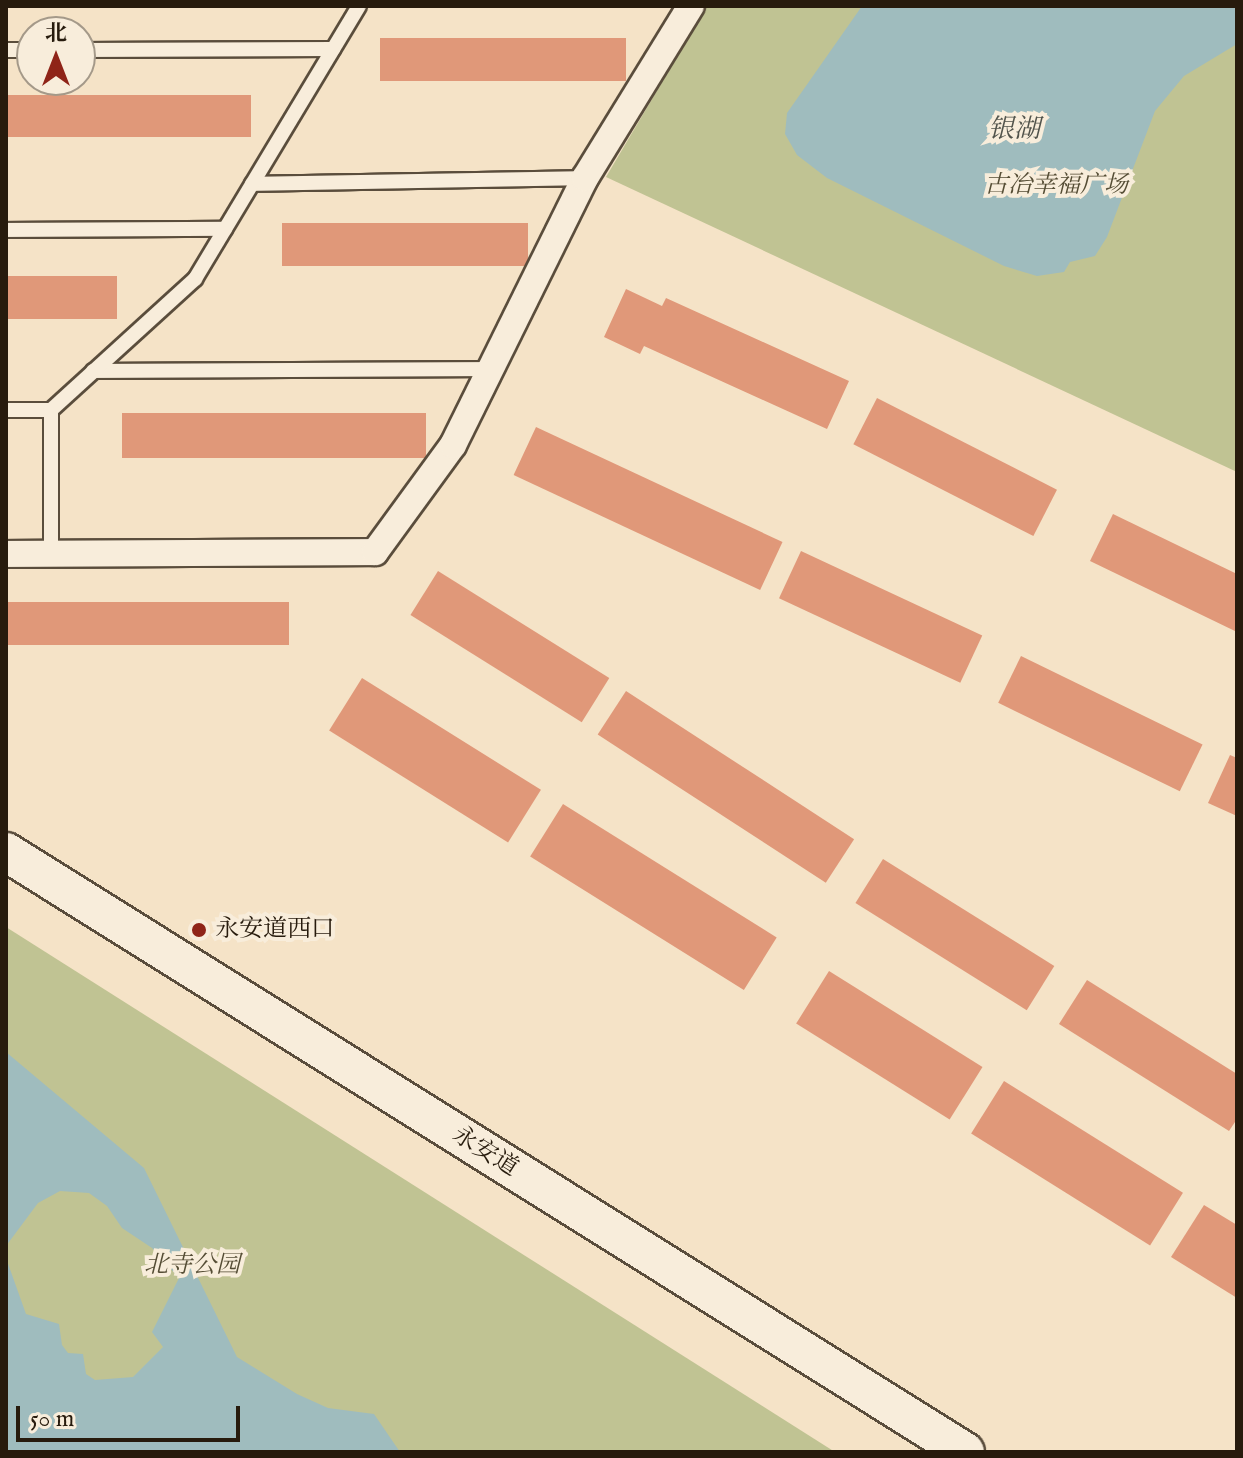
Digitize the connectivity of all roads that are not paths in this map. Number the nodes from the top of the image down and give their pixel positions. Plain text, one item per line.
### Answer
1 (359, 6) edge
2 (691, 6) edge
3 (333, 49) junction
4 (96, 50) edge
5 (585, 178) junction
6 (252, 184) junction
7 (225, 229) junction
8 (6, 230) edge
9 (491, 369) junction
10 (93, 371) junction
11 (6, 410) edge
12 (51, 410) junction
13 (6, 554) edge
14 (51, 554) junction
15 (6, 852) edge
16 (965, 1452) edge

1 - 3 lane
2 - 5 street
3 - 4 lane
3 - 6 lane
5 - 6 lane
5 - 9 street
6 - 7 lane
7 - 8 lane
7 - 10 lane
9 - 10 lane
9 - 14 street
10 - 12 lane
11 - 12 lane
12 - 14 lane
13 - 14 street
15 - 16 main road, 永安道

